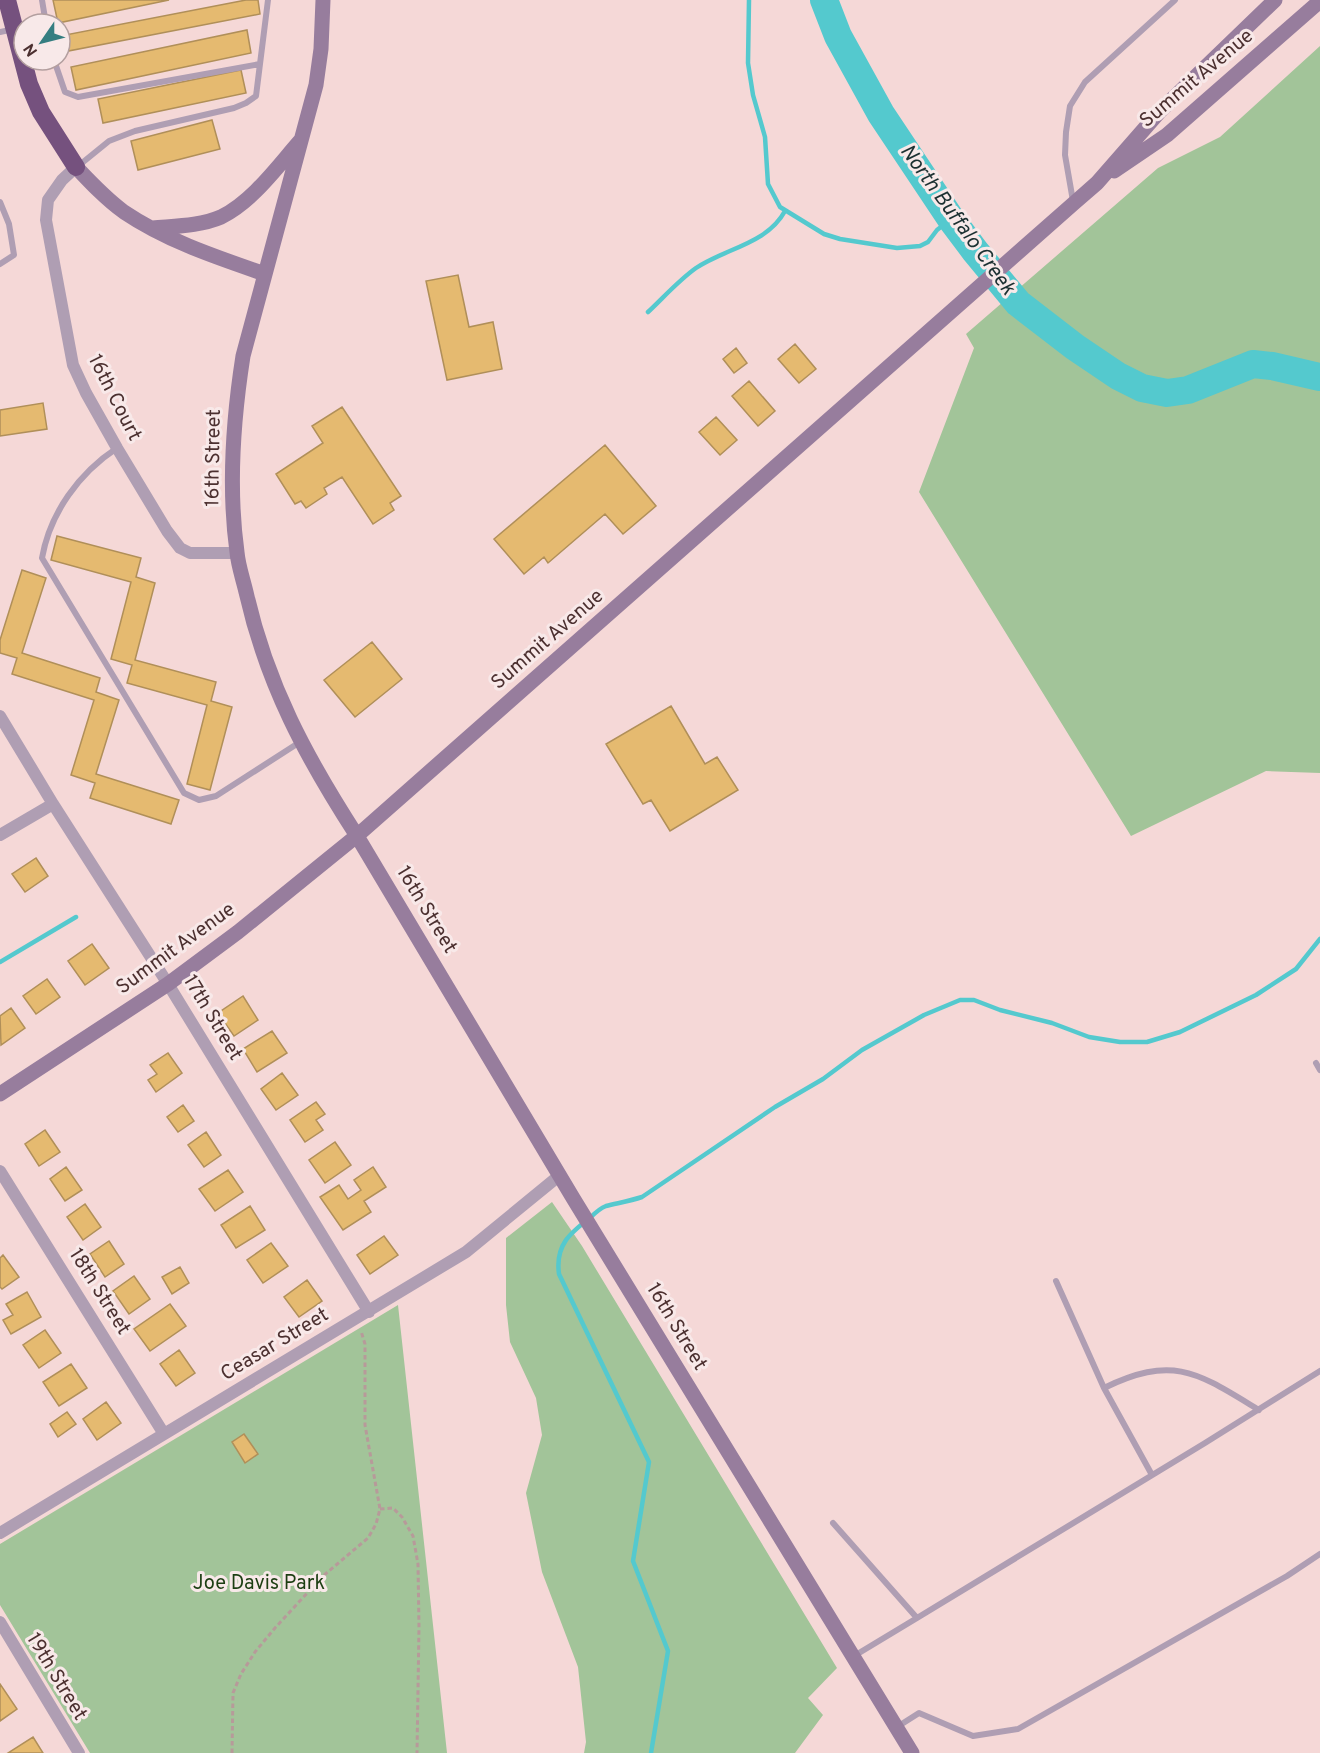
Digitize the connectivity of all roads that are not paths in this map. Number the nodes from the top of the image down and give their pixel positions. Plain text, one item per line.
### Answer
1 (9, 0) edge
2 (268, 0) edge
3 (322, 0) edge
4 (1176, 0) edge
5 (1275, 0) edge
6 (1320, 1) edge
7 (7, 31) edge
8 (261, 64) junction
9 (58, 72) edge
10 (302, 138) junction
11 (76, 167) junction
12 (1096, 183) junction
13 (0, 202) edge
14 (1073, 204) junction
15 (152, 228) junction
16 (0, 264) edge
17 (265, 274) junction
18 (117, 448) junction
19 (237, 553) junction
20 (0, 716) edge
21 (300, 742) junction
22 (53, 804) junction
23 (0, 835) edge
24 (357, 836) junction
25 (168, 984) junction
26 (0, 1094) edge
27 (0, 1171) edge
28 (560, 1175) junction
29 (1056, 1281) dead end
30 (369, 1312) junction
31 (1320, 1371) edge
32 (1104, 1388) junction
33 (1259, 1410) junction
34 (164, 1434) junction
35 (1152, 1475) junction
36 (834, 1523) dead end
37 (0, 1533) edge
38 (1320, 1554) edge
39 (917, 1618) junction
40 (0, 1622) edge
41 (853, 1656) junction
42 (896, 1727) junction
43 (79, 1753) edge
44 (912, 1753) edge

1 - 7 highway
2 - 8 lane
3 - 10 main road, 16th Street
4 - 14 lane
5 - 12 main road, Summit Avenue
6 - 12 main road, Summit Avenue
7 - 11 highway
8 - 9 lane
8 - 11 lane
10 - 15 main road
10 - 17 main road, 16th Street
11 - 15 main road
11 - 18 street, 16th Court
12 - 14 main road, Summit Avenue
13 - 16 lane
14 - 24 main road, Summit Avenue
15 - 17 main road
17 - 19 main road, 16th Street
18 - 19 street, 16th Court
18 - 21 lane
19 - 21 main road, 16th Street
20 - 22 street, 17th Street
21 - 24 main road, 16th Street
22 - 23 street
22 - 25 street, 17th Street
24 - 25 main road, Summit Avenue
24 - 28 main road, 16th Street
25 - 26 main road, Summit Avenue
25 - 30 street, 17th Street
27 - 34 street, 18th Street
28 - 30 street, Ceasar Street
28 - 41 main road, 16th Street
29 - 32 lane
30 - 34 street, Ceasar Street
31 - 33 lane
32 - 33 lane
32 - 35 lane
33 - 35 lane
34 - 37 street, Ceasar Street
35 - 39 lane
36 - 39 lane
38 - 42 lane
39 - 41 lane
40 - 43 street, 19th Street
41 - 42 main road, 16th Street
42 - 44 main road, 16th Street

